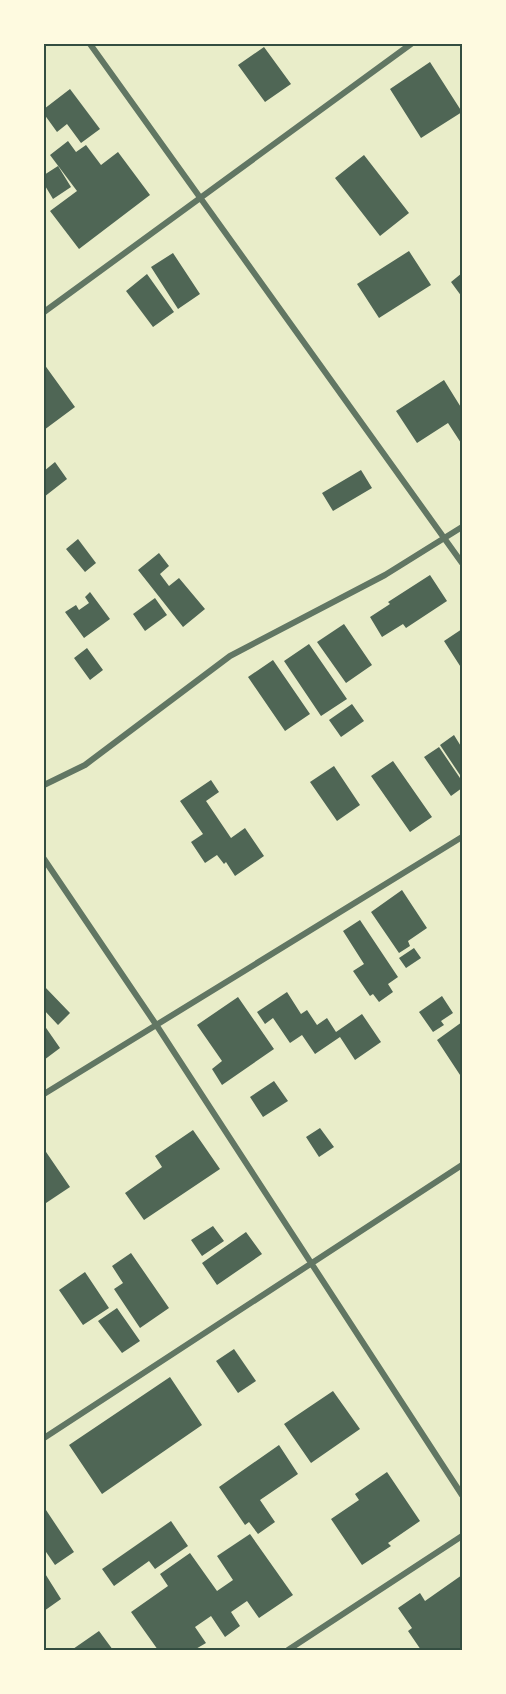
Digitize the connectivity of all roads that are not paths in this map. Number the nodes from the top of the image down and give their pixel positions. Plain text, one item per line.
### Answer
1 (90, 44) edge
2 (411, 44) edge
3 (199, 198) junction
4 (44, 312) edge
5 (462, 527) edge
6 (447, 539) junction
7 (462, 563) edge
8 (44, 785) edge
9 (462, 837) edge
10 (44, 859) edge
11 (157, 1026) junction
12 (44, 1094) edge
13 (462, 1165) edge
14 (311, 1262) junction
15 (44, 1438) edge
16 (462, 1495) edge
17 (462, 1536) edge
18 (288, 1650) edge

1 - 3 street
2 - 3 street
3 - 4 street
3 - 6 street
5 - 6 street
6 - 7 street
6 - 8 street
9 - 11 street
10 - 11 street
11 - 12 street
11 - 14 street
13 - 14 street
14 - 15 street
14 - 16 street
17 - 18 street

